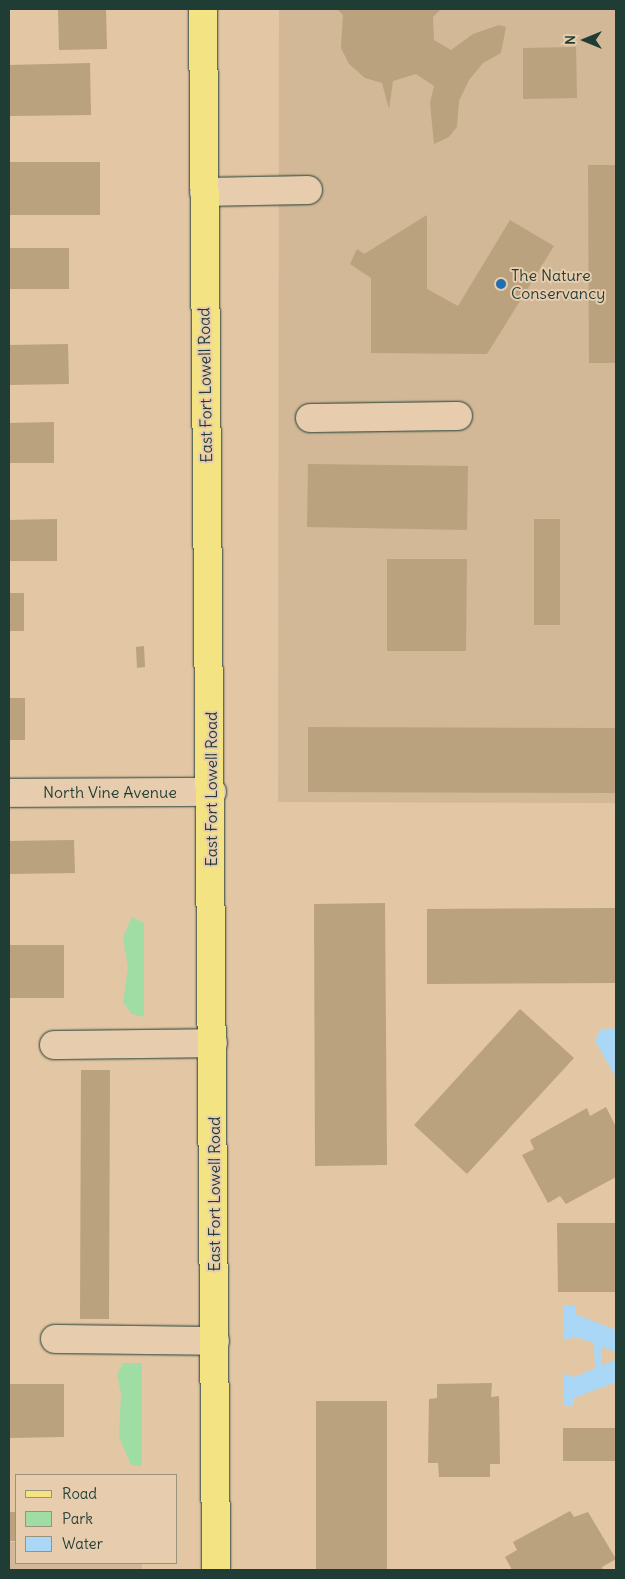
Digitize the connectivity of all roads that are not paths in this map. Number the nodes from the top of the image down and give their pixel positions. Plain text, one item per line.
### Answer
1 (203, 9) edge
2 (308, 190) dead end
3 (204, 192) junction
4 (458, 416) dead end
5 (310, 418) dead end
6 (9, 792) edge
7 (212, 792) junction
8 (213, 1043) junction
9 (54, 1045) dead end
10 (56, 1339) dead end
11 (215, 1341) junction
12 (216, 1570) edge

1 - 3 main road, East Fort Lowell Road
2 - 3 street
3 - 7 main road, East Fort Lowell Road
4 - 5 street
6 - 7 street, North Vine Avenue
7 - 8 main road, East Fort Lowell Road
8 - 9 street
8 - 11 main road, East Fort Lowell Road
10 - 11 street
11 - 12 main road, East Fort Lowell Road

